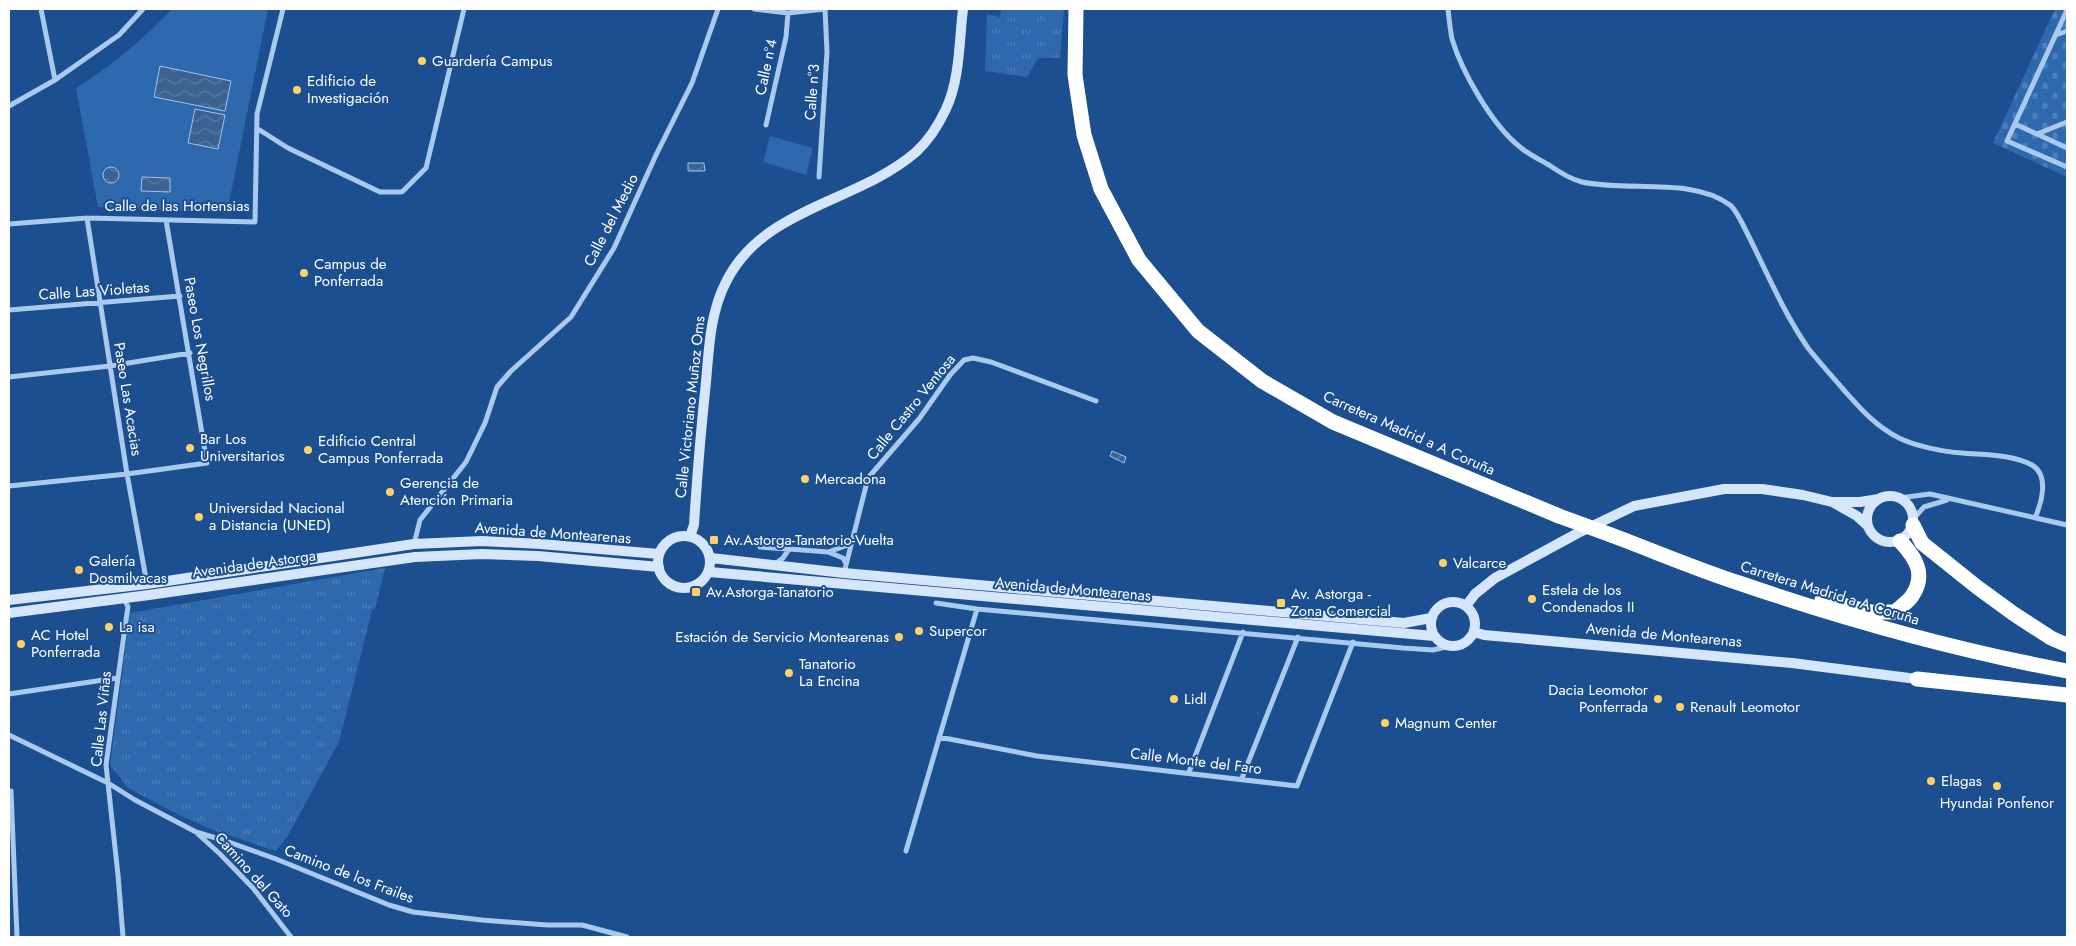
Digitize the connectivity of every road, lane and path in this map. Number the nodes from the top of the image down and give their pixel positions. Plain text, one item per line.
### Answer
1 (40, 9) edge
2 (143, 9) edge
3 (283, 9) edge
4 (464, 9) edge
5 (718, 9) edge
6 (754, 9) edge
7 (825, 9) edge
8 (963, 9) edge
9 (1076, 9) edge
10 (1448, 9) edge
11 (798, 10) edge
12 (2067, 10) edge
13 (788, 13) junction
14 (2067, 31) edge
15 (2056, 35) junction
16 (55, 80) junction
17 (9, 106) edge
18 (2067, 122) edge
19 (2015, 124) junction
20 (766, 125) dead end
21 (258, 129) junction
22 (2038, 134) junction
23 (2067, 148) edge
24 (2067, 168) edge
25 (819, 177) dead end
26 (87, 218) junction
27 (166, 220) junction
28 (9, 224) edge
29 (180, 296) junction
30 (101, 304) junction
31 (9, 310) edge
32 (190, 353) junction
33 (110, 366) junction
34 (9, 377) edge
35 (1096, 401) dead end
36 (127, 474) junction
37 (9, 486) edge
38 (1899, 498) junction
39 (1879, 500) junction
40 (1950, 500) junction
41 (1832, 502) junction
42 (2035, 518) junction
43 (1913, 522) junction
44 (2067, 525) edge
45 (1868, 526) junction
46 (690, 536) junction
47 (1900, 541) junction
48 (414, 544) junction
49 (851, 544) junction
50 (760, 547) dead end
51 (789, 549) junction
52 (828, 552) junction
53 (659, 554) junction
54 (415, 557) joint
55 (710, 558) junction
56 (774, 565) junction
57 (658, 567) junction
58 (845, 568) junction
59 (1702, 569) junction
60 (709, 572) junction
61 (147, 584) junction
62 (124, 598) junction
63 (9, 600) edge
64 (936, 603) dead end
65 (1466, 606) junction
66 (977, 609) junction
67 (9, 613) edge
68 (1431, 618) junction
69 (1243, 632) junction
70 (1474, 632) junction
71 (1434, 636) junction
72 (1298, 637) junction
73 (1353, 642) junction
74 (2067, 645) edge
75 (1450, 646) junction
76 (2067, 671) edge
77 (117, 678) junction
78 (1917, 679) joint
79 (9, 694) edge
80 (2067, 695) edge
81 (9, 735) edge
82 (939, 736) junction
83 (1189, 772) junction
84 (1242, 778) junction
85 (108, 783) junction
86 (11, 791) dead end
87 (9, 826) edge
88 (196, 832) junction
89 (11, 836) edge
90 (906, 851) dead end
91 (16, 937) edge
92 (123, 937) edge
93 (292, 937) edge
94 (627, 937) edge

1 - 16 street
2 - 16 street
3 - 21 street
4 - 21 street
5 - 48 street, Calle del Medio
6 - 13 street
7 - 11 street
7 - 25 street, Calle nº3
8 - 46 main road, Calle Victoriano Muñoz Oms
9 - 59 highway, Carretera Madrid a A Coruña, bridge
10 - 42 street
11 - 13 street
12 - 15 street
13 - 20 street, Calle nº4
14 - 15 street
15 - 19 street
16 - 17 street
18 - 22 street
19 - 22 street
19 - 24 street
21 - 27 street, Calle de las Hortensias
22 - 23 street
26 - 27 street, Calle de las Hortensias
26 - 28 street, Calle de las Hortensias
26 - 30 street, Paseo Las Acacias
27 - 29 street, Paseo Los Negrillos
29 - 30 street, Calle Las Violetas
29 - 32 street, Paseo Los Negrillos
30 - 31 street, Calle Las Violetas
30 - 33 street, Paseo Las Acacias
32 - 33 street
32 - 36 street, Paseo Los Negrillos
33 - 34 street
33 - 36 street, Paseo Las Acacias
35 - 49 street, Calle Castro Ventosa
36 - 37 street
36 - 61 street, Paseo Las Acacias
38 - 39 main road
38 - 40 street
38 - 43 main road
39 - 41 main road
39 - 45 main road
40 - 42 street
40 - 43 street
41 - 45 main road
41 - 65 main road
42 - 44 street
43 - 47 main road
43 - 74 highway
45 - 47 main road
46 - 53 main road
46 - 55 main road
47 - 59 highway
48 - 53 main road, Avenida de Montearenas
48 - 61 main road, Avenida de Astorga
49 - 52 street
49 - 58 street, Calle Castro Ventosa
50 - 51 street
51 - 52 street
51 - 56 street
52 - 58 street
53 - 57 main road
54 - 57 main road, Avenida de Montearenas
54 - 62 main road, Avenida de Astorga
55 - 56 main road, Avenida de Montearenas
55 - 60 main road
56 - 58 main road, Avenida de Montearenas
57 - 60 main road
58 - 68 main road, Avenida de Montearenas
59 - 76 highway, Carretera Madrid a A Coruña
60 - 71 main road, Avenida de Montearenas
61 - 63 main road, Avenida de Astorga
62 - 67 main road, Avenida de Astorga
62 - 77 street, Calle Las Viñas
64 - 66 street
65 - 68 main road
65 - 70 main road
66 - 69 street
66 - 82 street
68 - 71 main road
69 - 72 street
69 - 83 street
70 - 75 main road
70 - 78 main road, Avenida de Montearenas
71 - 75 main road
72 - 73 street
72 - 84 street
73 - 75 street
73 - 84 street, Calle Monte del Faro
77 - 79 street
77 - 85 street, Calle Las Viñas
78 - 80 highway
81 - 85 street, Camino de los Frailes
82 - 83 street, Calle Monte del Faro
82 - 90 street
83 - 84 street, Calle Monte del Faro
85 - 88 street, Camino de los Frailes
85 - 92 street, Calle Las Viñas
86 - 89 street
87 - 89 street
88 - 93 street, Camino del Gato
88 - 94 street, Camino de los Frailes
89 - 91 street

